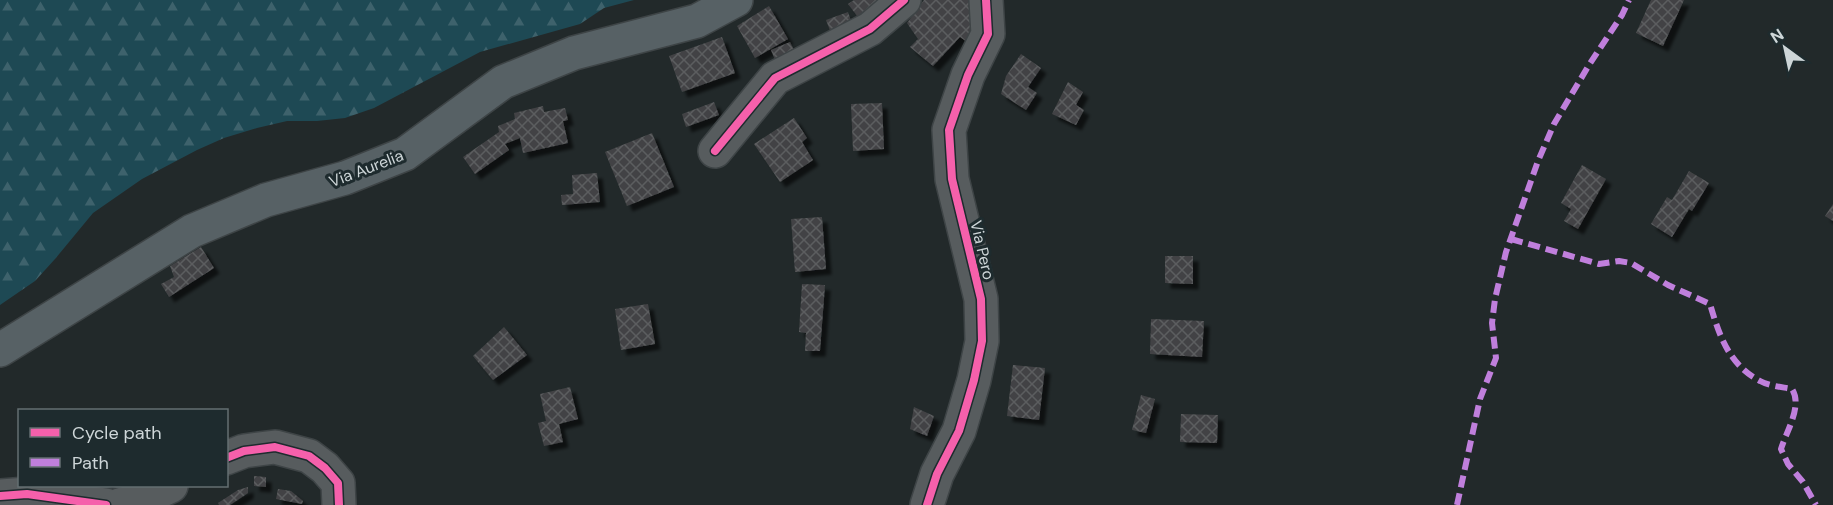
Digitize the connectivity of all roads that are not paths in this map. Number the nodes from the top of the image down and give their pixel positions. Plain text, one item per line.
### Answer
1 (736, 0) edge
2 (904, 0) edge
3 (986, 0) edge
4 (715, 151) dead end
5 (0, 350) edge
6 (228, 457) edge
7 (169, 487) edge
8 (338, 494) edge
9 (0, 496) edge
10 (73, 502) edge
11 (106, 505) edge
12 (119, 505) edge
13 (927, 505) edge

1 - 5 main road, Via Aurelia
2 - 4 street
3 - 13 street, Via Pero
6 - 8 street
7 - 12 street
9 - 10 street
10 - 11 street

